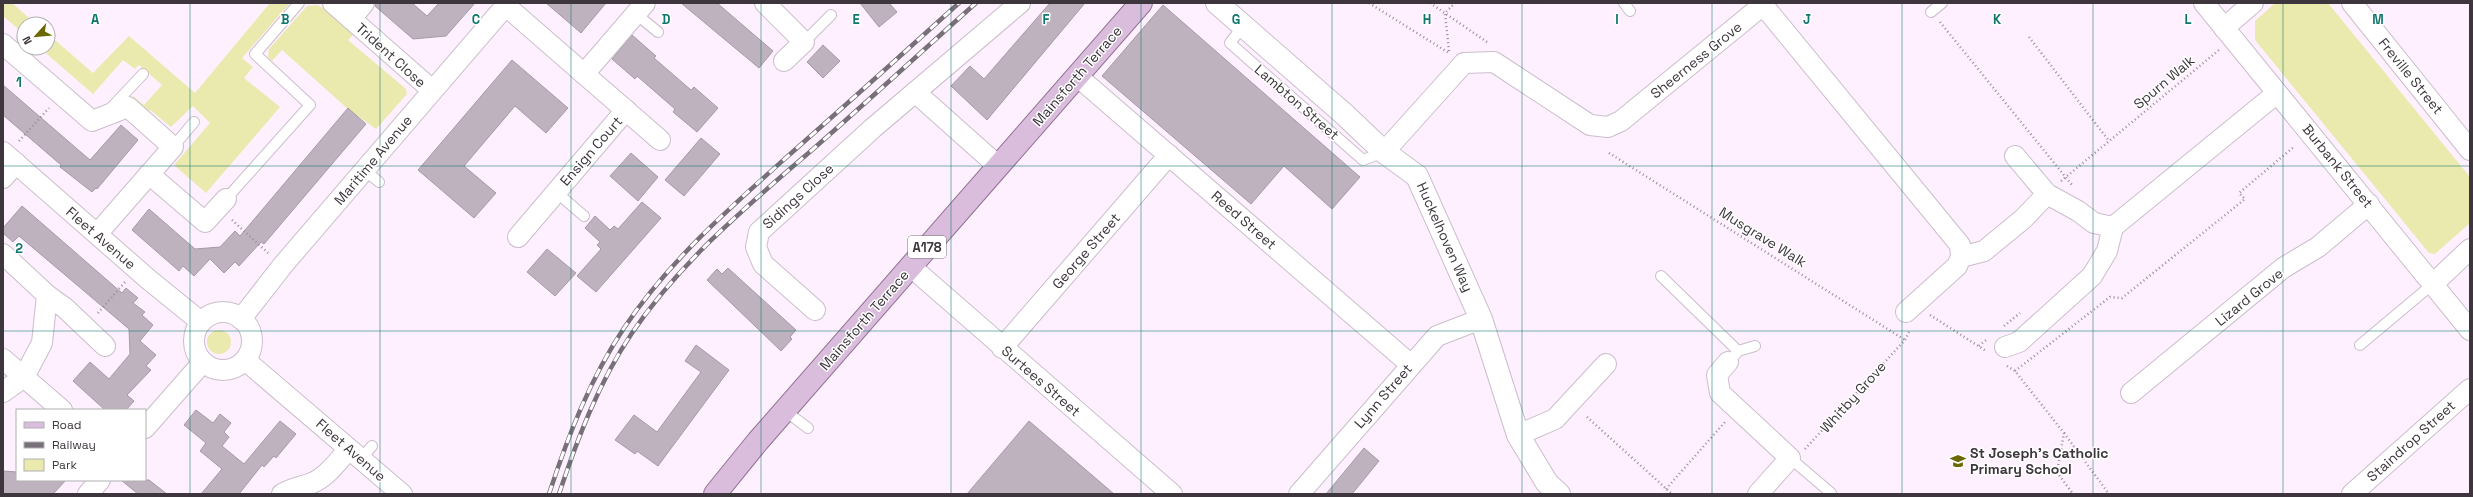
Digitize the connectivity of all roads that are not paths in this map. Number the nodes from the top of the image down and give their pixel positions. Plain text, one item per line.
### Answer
1 (299, 3) edge
2 (333, 3) edge
3 (364, 3) edge
4 (765, 3) edge
5 (1020, 3) edge
6 (1141, 3) edge
7 (1217, 3) edge
8 (1624, 3) edge
9 (1942, 3) edge
10 (2204, 3) edge
11 (2253, 3) edge
12 (2352, 3) edge
13 (507, 5) edge
14 (640, 8) edge
15 (1630, 11) dead end
16 (1931, 12) dead end
17 (831, 15) dead end
18 (351, 19) junction
19 (658, 32) dead end
20 (2229, 33) junction
21 (804, 42) junction
22 (3, 44) edge
23 (784, 61) dead end
24 (142, 74) dead end
25 (584, 74) junction
26 (1077, 76) junction
27 (432, 90) junction
28 (915, 92) junction
29 (2277, 93) junction
30 (626, 110) junction
31 (106, 114) junction
32 (194, 122) dead end
33 (660, 140) dead end
34 (173, 147) junction
35 (2470, 150) edge
36 (1384, 152) junction
37 (1169, 155) junction
38 (2015, 156) dead end
39 (9, 157) edge
40 (998, 166) junction
41 (150, 174) junction
42 (3, 178) edge
43 (556, 192) junction
44 (2048, 194) junction
45 (222, 203) joint
46 (2369, 204) junction
47 (584, 216) dead end
48 (2112, 227) junction
49 (97, 234) junction
50 (518, 237) dead end
51 (2470, 249) edge
52 (3, 254) edge
53 (1961, 256) junction
54 (910, 266) junction
55 (1661, 276) dead end
56 (2434, 283) junction
57 (47, 295) junction
58 (1910, 308) road end
59 (815, 310) dead end
60 (241, 319) junction
61 (1481, 319) junction
62 (201, 322) junction
63 (2470, 330) edge
64 (2360, 345) dead end
65 (105, 346) dead end
66 (1756, 346) dead end
67 (2005, 347) dead end
68 (1002, 348) junction
69 (1733, 357) junction
70 (3, 359) edge
71 (245, 360) junction
72 (203, 362) junction
73 (1410, 364) junction
74 (1606, 364) dead end
75 (24, 377) junction
76 (2470, 389) edge
77 (3, 392) edge
78 (2131, 393) dead end
79 (61, 409) edge
80 (784, 410) junction
81 (146, 427) edge
82 (808, 428) dead end
83 (1518, 435) junction
84 (361, 451) junction
85 (1795, 456) junction
86 (99, 481) edge
87 (1831, 493) edge
88 (88, 494) edge
89 (282, 494) edge
90 (402, 494) edge
91 (715, 494) edge
92 (1172, 494) edge
93 (1299, 494) edge
94 (1559, 494) edge
95 (1758, 494) edge
96 (2352, 494) edge

1 - 45 lane
2 - 18 street, Trident Close
3 - 18 street, Trident Close
4 - 21 street
5 - 28 street, Sidings Close
6 - 26 main road, Mainsforth Terrace / A178
7 - 36 street, Huckelhoven Way
8 - 15 lane
9 - 16 lane
10 - 20 street, Burbank Street
11 - 20 street
12 - 35 street, Freville Street
13 - 25 street, Ensign Court
13 - 27 street, Maritime Avenue
14 - 19 lane
14 - 25 street
17 - 21 lane
18 - 27 street, Trident Close
20 - 29 street, Burbank Street
21 - 23 street
22 - 31 street
24 - 31 lane
25 - 30 street, Ensign Court
26 - 37 street, Reed Street
26 - 40 main road, Mainsforth Terrace / A178
27 - 60 street, Maritime Avenue
28 - 40 street
28 - 59 street, Sidings Close
29 - 46 street, Burbank Street
29 - 48 street
30 - 33 street, Ensign Court
30 - 43 street, Ensign Court
31 - 34 street
32 - 34 lane
34 - 41 street
36 - 53 street, Sheerness Grove
36 - 61 street, Huckelhoven Way
37 - 68 street, George Street
37 - 73 street, Reed Street
38 - 44 street
39 - 42 street
39 - 49 street, Fleet Avenue
40 - 54 main road, Mainsforth Terrace / A178
41 - 45 street
41 - 49 street
43 - 47 lane, Ensign Court
43 - 50 street, Ensign Court
44 - 48 street
44 - 53 street
46 - 56 street, Burbank Street
46 - 78 street, Lizard Grove
48 - 67 street
49 - 62 street, Fleet Avenue
51 - 56 street
52 - 57 street
53 - 58 street
54 - 68 street, Surtees Street
54 - 80 main road, Mainsforth Terrace / A178
55 - 69 lane
56 - 63 street, Burbank Street
56 - 64 lane
57 - 65 street
57 - 75 street
60 - 62 street
60 - 71 street
61 - 73 street, Lynn Street
61 - 83 street, Huckelhoven Way
62 - 72 street
66 - 69 lane
68 - 92 street, Surtees Street
69 - 85 street
70 - 75 street
71 - 72 street
71 - 84 street, Fleet Avenue
72 - 81 street
73 - 93 street, Lynn Street
74 - 83 street
75 - 77 street
75 - 79 street
76 - 96 street, Staindrop Street
80 - 82 lane
80 - 91 main road, Mainsforth Terrace / A178
83 - 94 street, Huckelhoven Way
84 - 89 street
84 - 90 street, Fleet Avenue
85 - 87 lane
85 - 95 street
86 - 88 street

